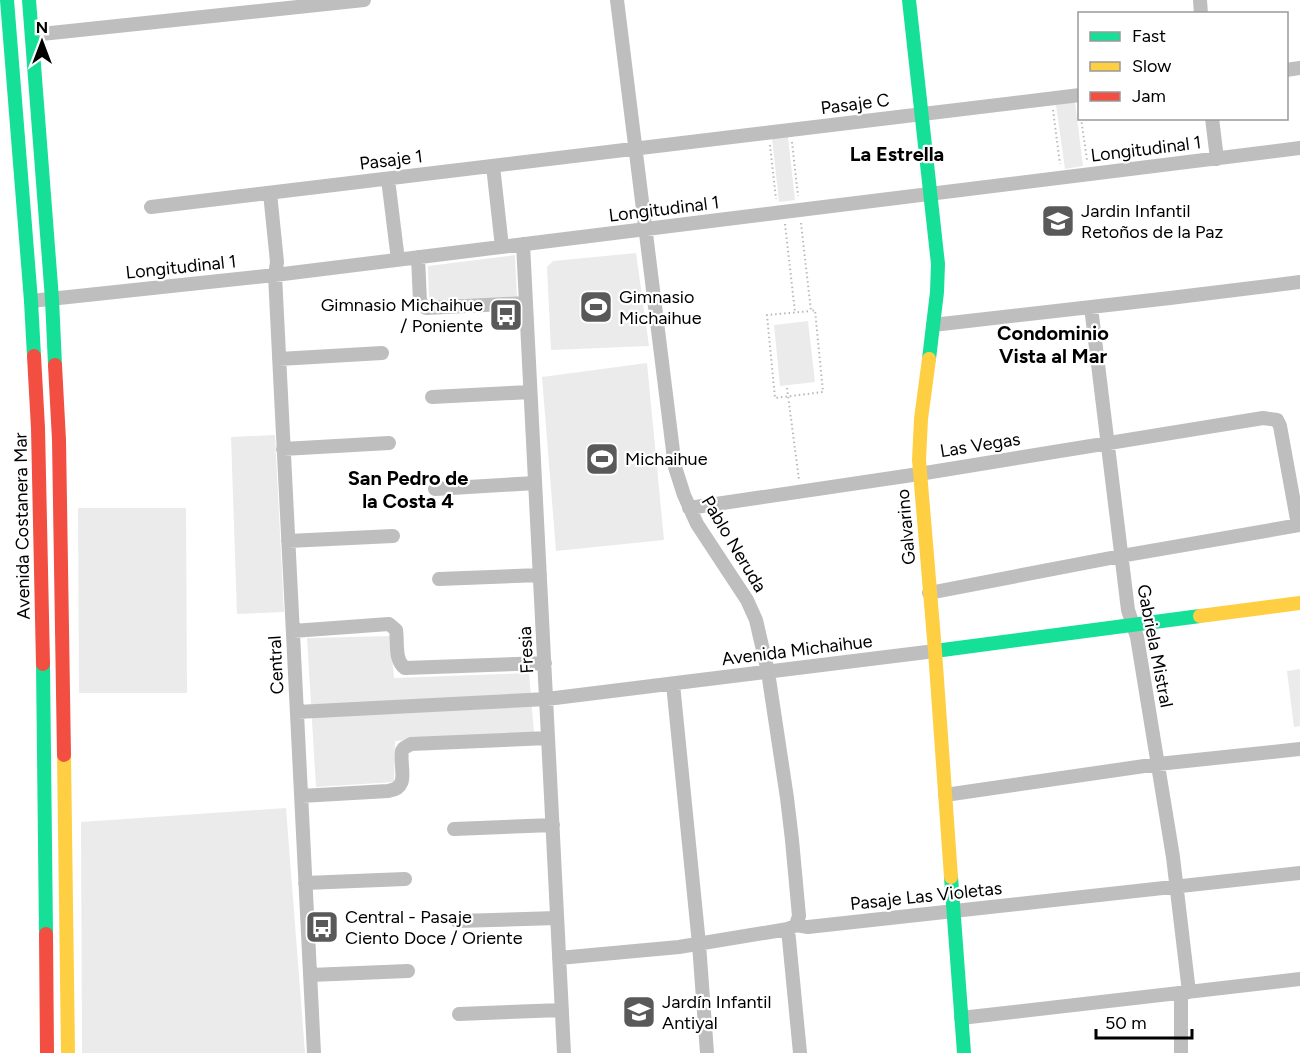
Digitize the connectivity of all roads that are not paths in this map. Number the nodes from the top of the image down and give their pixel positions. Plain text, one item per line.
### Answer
1 (7, 0) edge
2 (29, 0) edge
3 (364, 0) edge
4 (617, 0) edge
5 (909, 0) edge
6 (32, 35) junction
7 (1078, 95) edge
8 (922, 114) junction
9 (1212, 120) edge
10 (1300, 148) edge
11 (636, 149) junction
12 (1217, 159) junction
13 (493, 166) junction
14 (388, 179) junction
15 (270, 193) junction
16 (931, 194) junction
17 (151, 207) dead end
18 (646, 229) junction
19 (523, 244) junction
20 (502, 247) junction
21 (418, 257) junction
22 (398, 260) junction
23 (275, 274) junction
24 (1300, 282) edge
25 (52, 299) junction
26 (31, 301) junction
27 (526, 303) junction
28 (1091, 307) junction
29 (933, 325) junction
30 (382, 353) dead end
31 (279, 359) junction
32 (530, 392) junction
33 (432, 397) dead end
34 (388, 443) dead end
35 (1107, 443) junction
36 (284, 449) junction
37 (919, 474) junction
38 (535, 483) junction
39 (435, 489) dead end
40 (689, 508) junction
41 (1299, 525) edge
42 (393, 536) dead end
43 (288, 541) junction
44 (1121, 556) junction
45 (540, 575) junction
46 (439, 579) dead end
47 (930, 593) junction
48 (1300, 603) edge
49 (1133, 625) junction
50 (293, 632) junction
51 (935, 651) junction
52 (545, 663) junction
53 (768, 672) junction
54 (673, 684) junction
55 (547, 699) junction
56 (297, 712) junction
57 (64, 729) junction
58 (43, 730) junction
59 (548, 738) junction
60 (1300, 749) edge
61 (1158, 764) junction
62 (945, 795) junction
63 (301, 796) junction
64 (553, 825) junction
65 (454, 829) dead end
66 (1300, 873) edge
67 (405, 879) dead end
68 (305, 883) junction
69 (1178, 886) junction
70 (954, 911) junction
71 (557, 918) junction
72 (457, 921) dead end
73 (792, 927) junction
74 (699, 944) junction
75 (559, 958) junction
76 (408, 970) dead end
77 (310, 975) junction
78 (1300, 979) edge
79 (1185, 992) junction
80 (562, 1010) junction
81 (459, 1014) dead end
82 (962, 1018) junction
83 (47, 1053) edge
84 (68, 1053) edge
85 (314, 1053) edge
86 (564, 1053) edge
87 (707, 1053) edge
88 (800, 1053) edge
89 (964, 1053) edge
90 (1180, 1053) edge

1 - 26 main road, Avenida Costanera Mar
2 - 6 main road
3 - 6 street
4 - 11 street, Pablo Neruda
5 - 8 main road, Galvarino
6 - 25 main road
7 - 8 street, Pasaje C
8 - 11 street, Pasaje C
8 - 16 main road, Galvarino
9 - 12 street
10 - 12 street, Longitudinal 1
11 - 13 street, Pasaje 1
11 - 18 street, Pablo Neruda
12 - 16 street, Longitudinal 1
13 - 14 street, Pasaje 1
13 - 20 street
14 - 15 street, Pasaje 1
14 - 22 street
15 - 17 street, Pasaje 1
15 - 23 street, Central
16 - 18 street, Longitudinal 1
16 - 29 main road, Galvarino
18 - 19 street, Longitudinal 1
18 - 40 street, Pablo Neruda
19 - 20 street, Longitudinal 1
19 - 27 street, Fresia
20 - 21 street, Longitudinal 1
21 - 22 street, Longitudinal 1
21 - 27 street
22 - 23 street, Longitudinal 1
23 - 25 street, Longitudinal 1
23 - 31 street, Central
24 - 28 street
25 - 26 street, Longitudinal 1
25 - 57 main road
26 - 58 main road, Avenida Costanera Mar
27 - 32 street, Fresia
28 - 29 street
28 - 35 street, Gabriela Mistral
29 - 37 main road, Galvarino
30 - 31 street
31 - 36 street, Central
32 - 33 street
32 - 38 street, Fresia
34 - 36 street
35 - 37 street, Las Vegas
35 - 41 street, Las Vegas
35 - 44 street, Gabriela Mistral
36 - 43 street, Central
37 - 40 street, Las Vegas
37 - 47 main road, Galvarino
38 - 39 street
38 - 45 street, Fresia
40 - 53 street, Pablo Neruda
41 - 44 street
42 - 43 street
43 - 50 street, Central
44 - 47 street
44 - 49 street, Gabriela Mistral
45 - 46 street
45 - 52 street, Fresia
47 - 51 main road, Galvarino
48 - 49 main road, Avenida Michaihue
49 - 51 main road, Avenida Michaihue
49 - 61 street, Gabriela Mistral
50 - 52 street
50 - 56 street, Central
51 - 53 street, Avenida Michaihue
51 - 62 main road, Galvarino
52 - 55 street, Fresia
53 - 54 street, Avenida Michaihue
53 - 73 street, Pablo Neruda
54 - 55 street, Avenida Michaihue
54 - 74 street
55 - 56 street, Avenida Michaihue
55 - 59 street, Fresia
56 - 63 street, Central
57 - 58 main road
57 - 84 main road
58 - 83 main road, Avenida Costanera Mar
59 - 63 street
59 - 64 street, Fresia
60 - 61 street
61 - 62 street
61 - 69 street, Gabriela Mistral
62 - 70 main road, Galvarino
63 - 68 street, Central
64 - 65 street
64 - 71 street, Fresia
66 - 69 street, Pasaje Las Violetas
67 - 68 street
68 - 77 street, Central
69 - 70 street, Pasaje Las Violetas
69 - 79 street, Gabriela Mistral
70 - 73 street, Pasaje Las Violetas
70 - 82 main road, Galvarino
71 - 72 street
71 - 75 street, Fresia
73 - 74 street, Pasaje Las Violetas
73 - 88 street, Pablo Neruda
74 - 75 street, Pasaje Las Violetas
74 - 87 street
75 - 80 street, Fresia
76 - 77 street
77 - 85 street, Central
78 - 79 street
79 - 82 street
79 - 90 street, Gabriela Mistral
80 - 81 street
80 - 86 street, Fresia
82 - 89 main road, Galvarino

